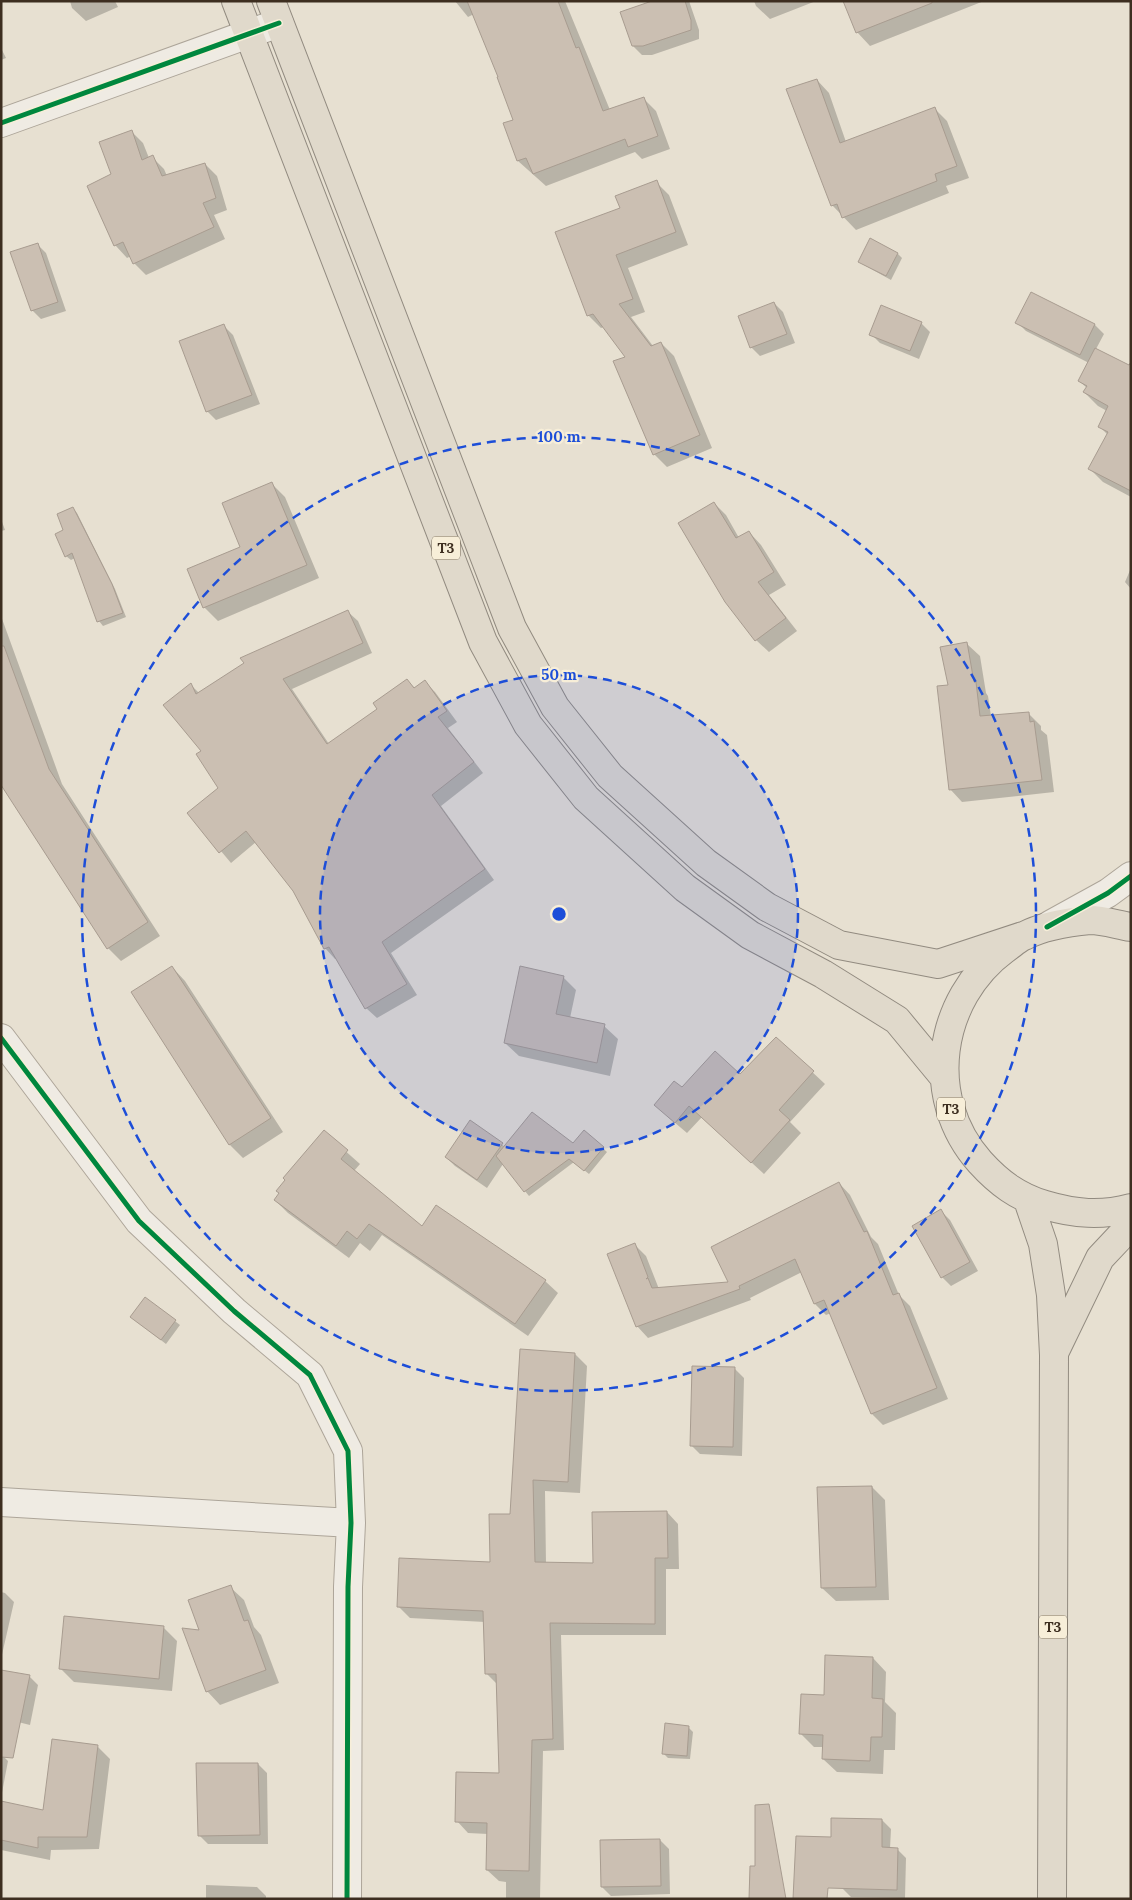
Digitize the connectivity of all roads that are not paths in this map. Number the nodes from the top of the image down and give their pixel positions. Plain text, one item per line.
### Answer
1 (236, 1) edge
2 (275, 12) edge
3 (249, 35) junction
4 (1, 123) edge
5 (1131, 876) edge
6 (1131, 927) edge
7 (1035, 932) junction
8 (1, 1038) edge
9 (944, 1077) junction
10 (1028, 1200) junction
11 (1131, 1208) edge
12 (1131, 1225) edge
13 (1054, 1355) junction
14 (1, 1502) edge
15 (351, 1523) junction
16 (347, 1899) edge
17 (1052, 1899) edge

1 - 3 highway, T3
2 - 3 street
2 - 7 highway, T3
3 - 4 street
3 - 9 highway, T3
5 - 7 street
6 - 7 highway, T3
7 - 9 highway, T3
8 - 15 street
9 - 10 highway, T3
10 - 11 highway, T3
10 - 13 highway, T3
12 - 13 highway, T3
13 - 17 highway, T3
14 - 15 street
15 - 16 street

